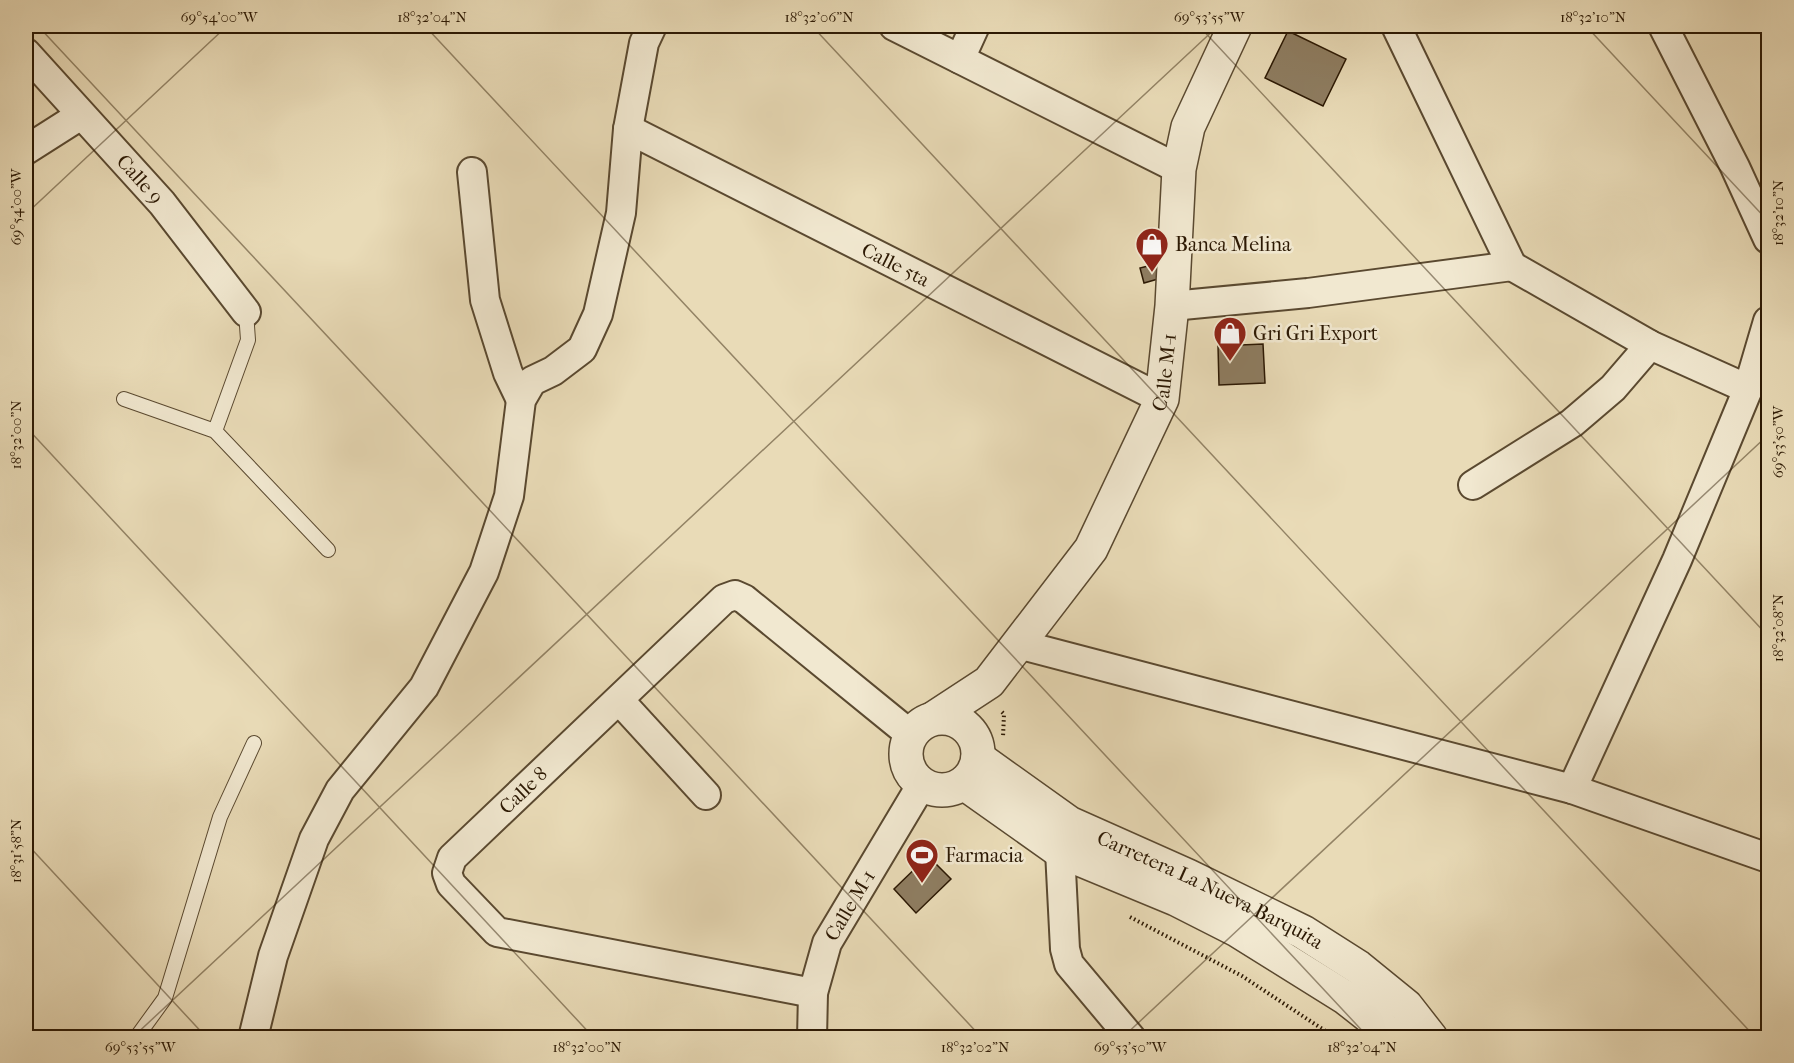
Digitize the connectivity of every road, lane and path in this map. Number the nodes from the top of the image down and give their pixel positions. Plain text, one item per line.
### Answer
1 (652, 26) edge
2 (894, 26) edge
3 (975, 26) edge
4 (1235, 26) edge
5 (1396, 26) edge
6 (1663, 26) edge
7 (26, 53) edge
8 (960, 59) junction
9 (81, 115) junction
10 (628, 129) junction
11 (26, 150) edge
12 (1179, 169) junction
13 (472, 172) dead end
14 (1768, 239) edge
15 (1512, 266) junction
16 (1172, 306) junction
17 (246, 312) joint
18 (1768, 321) edge
19 (1650, 345) junction
20 (1748, 389) junction
21 (124, 399) dead end
22 (1162, 399) junction
23 (521, 400) junction
24 (215, 431) junction
25 (1473, 485) dead end
26 (328, 550) dead end
27 (1018, 644) junction
28 (989, 682) junction
29 (619, 700) junction
30 (923, 727) junction
31 (254, 743) dead end
32 (973, 764) junction
33 (922, 784) junction
34 (1572, 789) junction
35 (706, 795) dead end
36 (1060, 851) junction
37 (1768, 858) edge
38 (1128, 916) dead end
39 (813, 993) junction
40 (136, 1038) edge
41 (253, 1038) edge
42 (812, 1038) edge
43 (1131, 1038) edge
44 (1336, 1038) edge
45 (1392, 1038) edge
46 (1431, 1038) edge

1 - 10 street
2 - 8 street
3 - 8 street
4 - 12 street, Calle M-1
5 - 15 street
6 - 14 street
7 - 9 street, Calle 9
8 - 12 street
9 - 11 street
9 - 17 street, Calle 9
10 - 22 street, Calle 5ta
10 - 23 street
12 - 16 street, Calle M-1
13 - 23 street
15 - 16 street
15 - 19 street
16 - 22 street, Calle M-1
17 - 24 lane
18 - 20 street
19 - 20 street
19 - 25 street
20 - 34 street
21 - 24 lane
22 - 27 street, Calle M-1
23 - 41 street
24 - 26 lane
27 - 28 street, Calle M-1
27 - 34 street
28 - 30 street, Calle M-1
28 - 32 street, Calle M-1
29 - 30 street, Calle 8
29 - 35 street
29 - 39 street, Calle 8
30 - 32 street
30 - 33 street
31 - 40 lane
32 - 33 street
32 - 36 street, Carretera La Nueva Barquita
32 - 46 street, Carretera La Nueva Barquita
33 - 39 street, Calle M-1
34 - 37 street
36 - 43 street
36 - 45 street, Carretera La Nueva Barquita
38 - 44 path
39 - 42 street, Calle M-1

